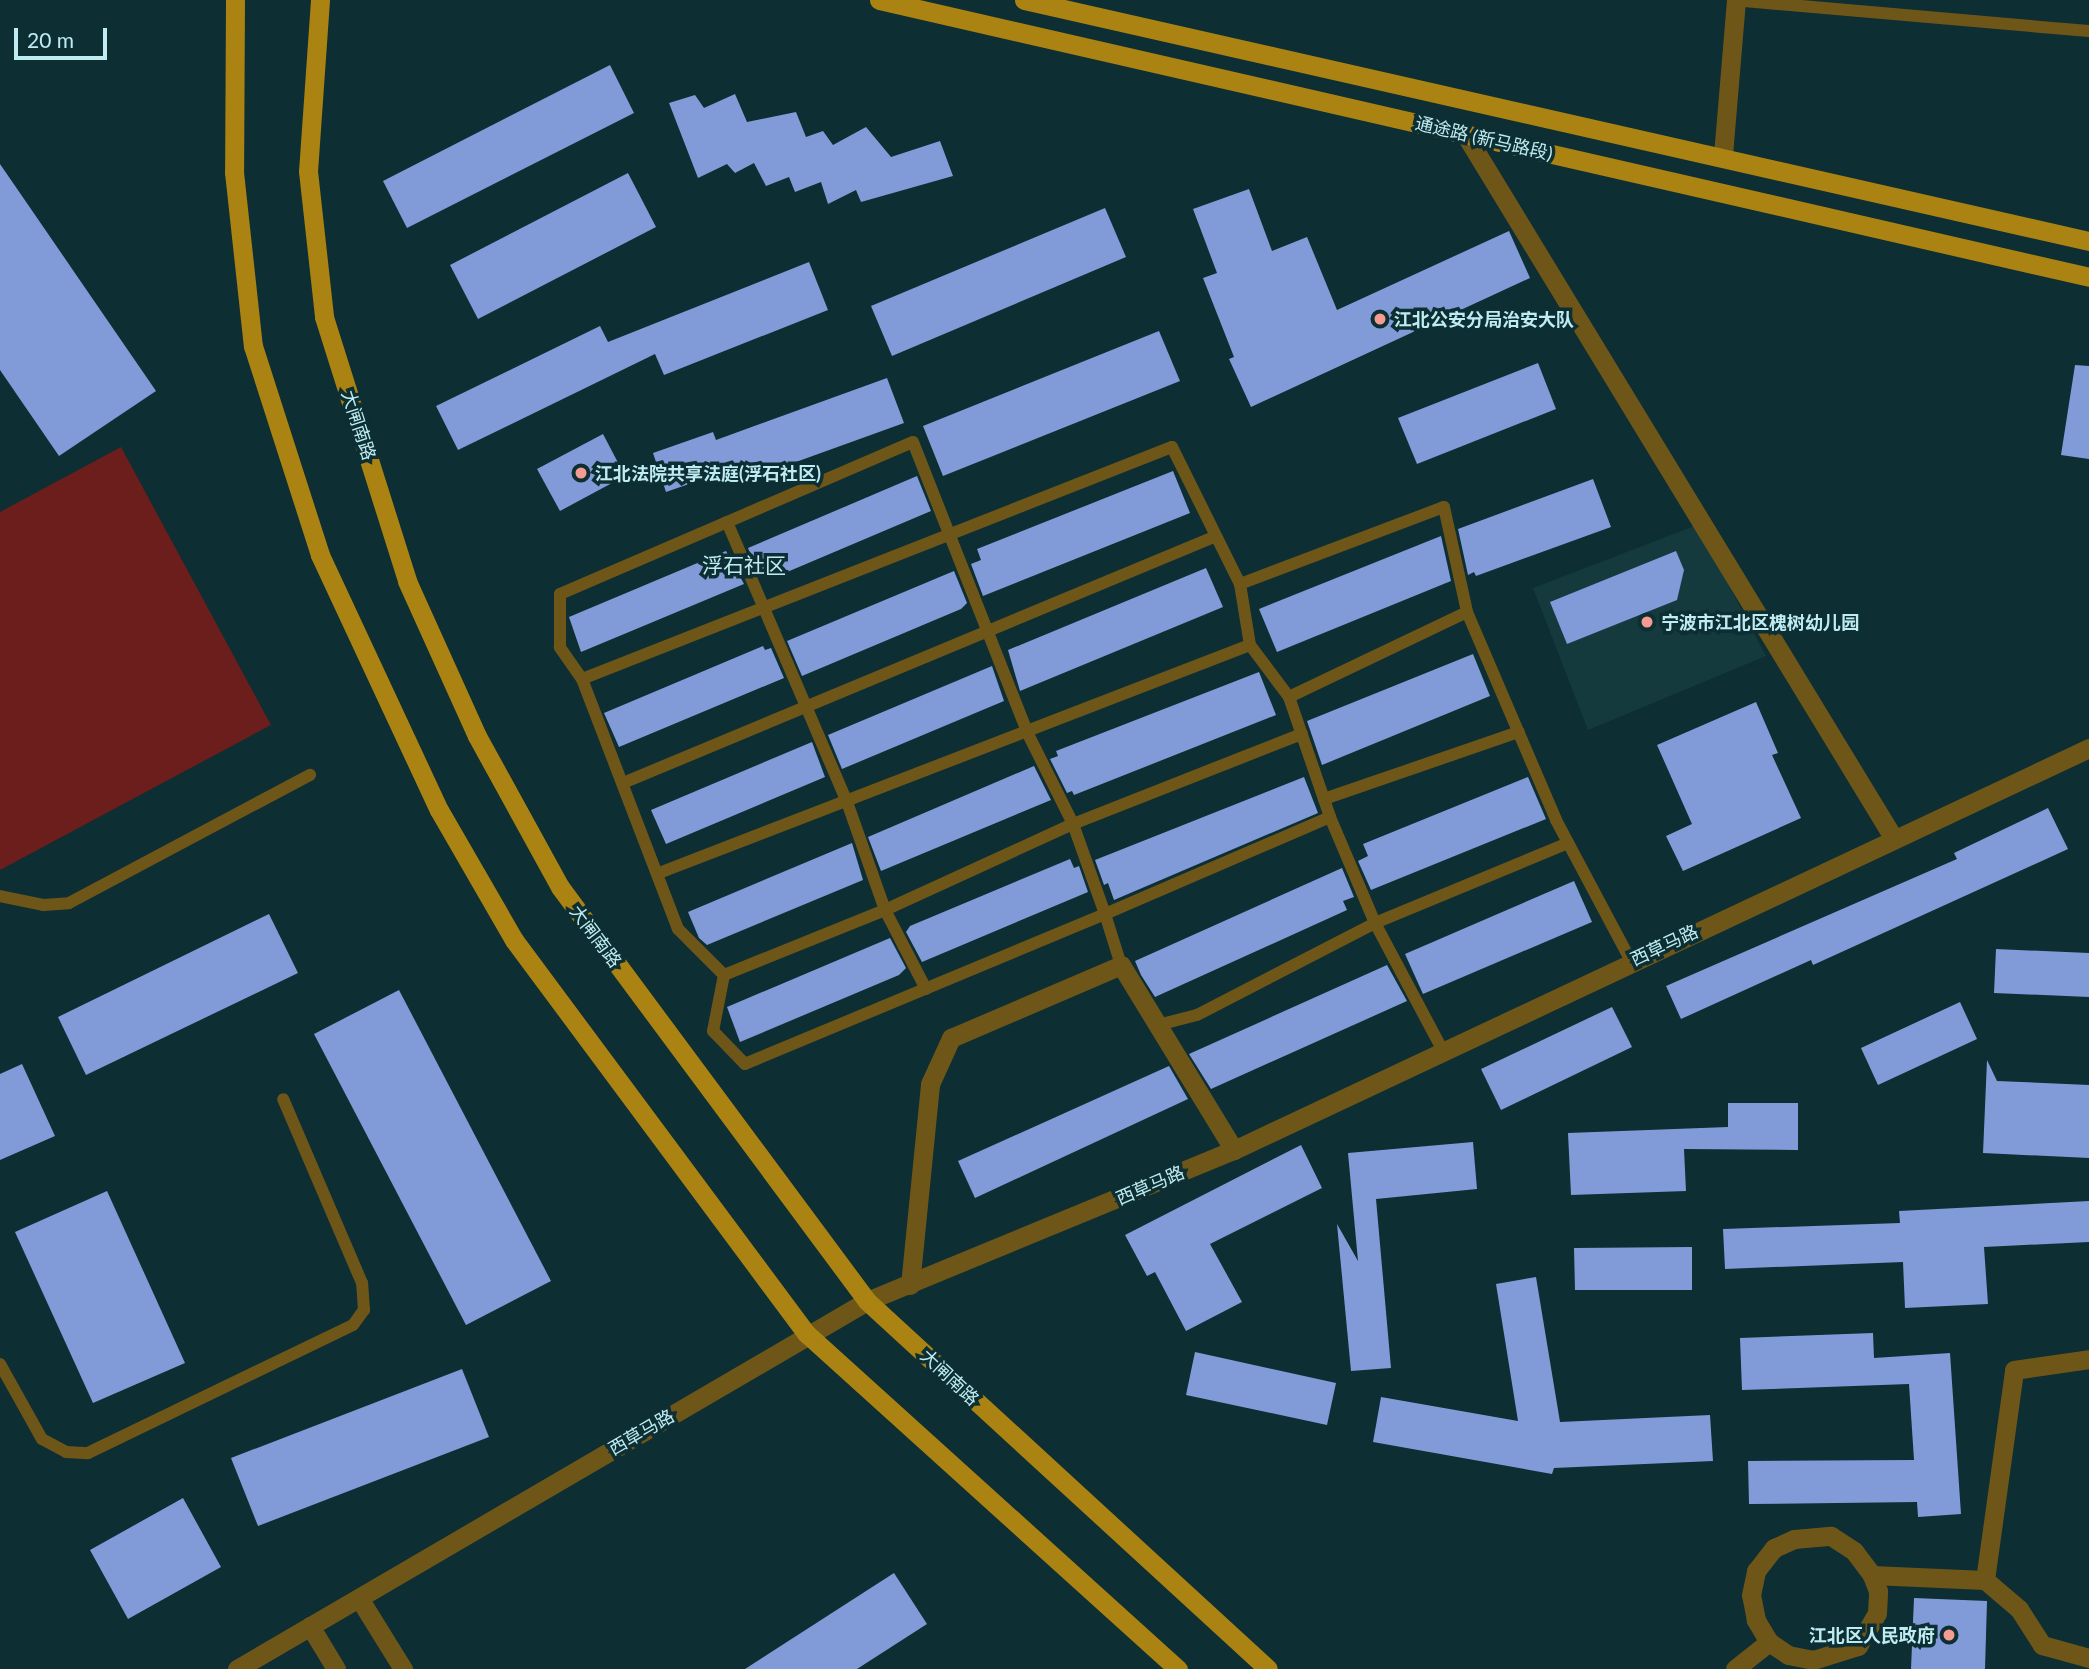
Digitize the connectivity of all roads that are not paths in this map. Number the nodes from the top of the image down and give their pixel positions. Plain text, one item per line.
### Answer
1 (235, 0) edge
2 (320, 0) edge
3 (879, 0) edge
4 (1024, 0) edge
5 (1735, 0) edge
6 (2089, 31) edge
7 (1465, 134) junction
8 (1723, 155) junction
9 (2089, 241) edge
10 (2089, 277) edge
11 (727, 522) junction
12 (951, 534) junction
13 (1216, 536) junction
14 (1240, 584) junction
15 (764, 607) junction
16 (1467, 612) junction
17 (990, 634) junction
18 (1250, 645) junction
19 (582, 679) junction
20 (1289, 697) junction
21 (804, 709) junction
22 (1519, 732) junction
23 (1028, 734) junction
24 (1302, 734) junction
25 (2089, 748) edge
26 (310, 775) dead end
27 (623, 783) junction
28 (1324, 799) junction
29 (847, 802) junction
30 (1330, 817) junction
31 (1073, 824) junction
32 (1893, 837) junction
33 (1568, 843) junction
34 (659, 873) junction
35 (0, 896) edge
36 (885, 910) junction
37 (1105, 914) junction
38 (1375, 923) junction
39 (1631, 961) junction
40 (1121, 965) junction
41 (724, 975) junction
42 (926, 989) junction
43 (1158, 1026) junction
44 (1443, 1051) junction
45 (283, 1099) dead end
46 (1234, 1150) junction
47 (910, 1285) junction
48 (867, 1301) junction
49 (807, 1335) junction
50 (2089, 1359) edge
51 (0, 1364) edge
52 (1872, 1574) junction
53 (1985, 1580) junction
54 (359, 1598) junction
55 (310, 1626) junction
56 (1769, 1642) junction
57 (2089, 1658) edge
58 (237, 1669) edge
59 (336, 1669) edge
60 (403, 1669) edge
61 (1178, 1669) edge
62 (1268, 1669) edge
63 (1735, 1669) edge

1 - 49 main road
2 - 48 main road, 大闸南路
3 - 7 main road, 通途路 (新马路段)
4 - 8 main road, 通途路 (新马路段)
5 - 6 lane
5 - 8 street
7 - 10 main road, 通途路 (新马路段)
7 - 32 street
8 - 9 main road, 通途路 (新马路段)
11 - 12 lane
11 - 15 lane
11 - 19 lane
12 - 13 lane
12 - 15 lane
12 - 17 lane
13 - 14 lane
13 - 17 lane
14 - 16 lane
14 - 18 lane
15 - 19 lane
15 - 21 lane
16 - 20 lane
16 - 22 lane
17 - 21 lane
17 - 23 lane
18 - 20 lane
18 - 23 lane
19 - 27 lane
20 - 24 lane
21 - 27 lane
21 - 29 lane
22 - 28 lane
22 - 33 lane
23 - 29 lane
23 - 31 lane
24 - 28 lane
24 - 31 lane
25 - 32 street, 西草马路
26 - 35 lane
27 - 34 lane
28 - 30 lane
29 - 34 lane
29 - 36 lane
30 - 37 lane
30 - 38 lane
31 - 36 lane
31 - 37 lane
32 - 39 street, 西草马路
33 - 38 lane
33 - 39 lane
34 - 41 lane
36 - 41 lane
36 - 42 lane
37 - 40 lane
37 - 42 lane
38 - 43 lane
38 - 44 lane
39 - 44 street, 西草马路
40 - 43 street
40 - 47 street
41 - 42 lane
43 - 46 street
44 - 46 street, 西草马路
45 - 51 lane
46 - 47 street, 西草马路
47 - 48 street, 西草马路
48 - 49 street, 西草马路
48 - 62 main road, 大闸南路
49 - 54 street, 西草马路
49 - 61 main road
50 - 53 street
52 - 53 street
52 - 56 street
52 - 56 street
53 - 57 street
54 - 55 street, 西草马路
54 - 60 street
55 - 58 street, 西草马路
55 - 59 street
56 - 63 street

